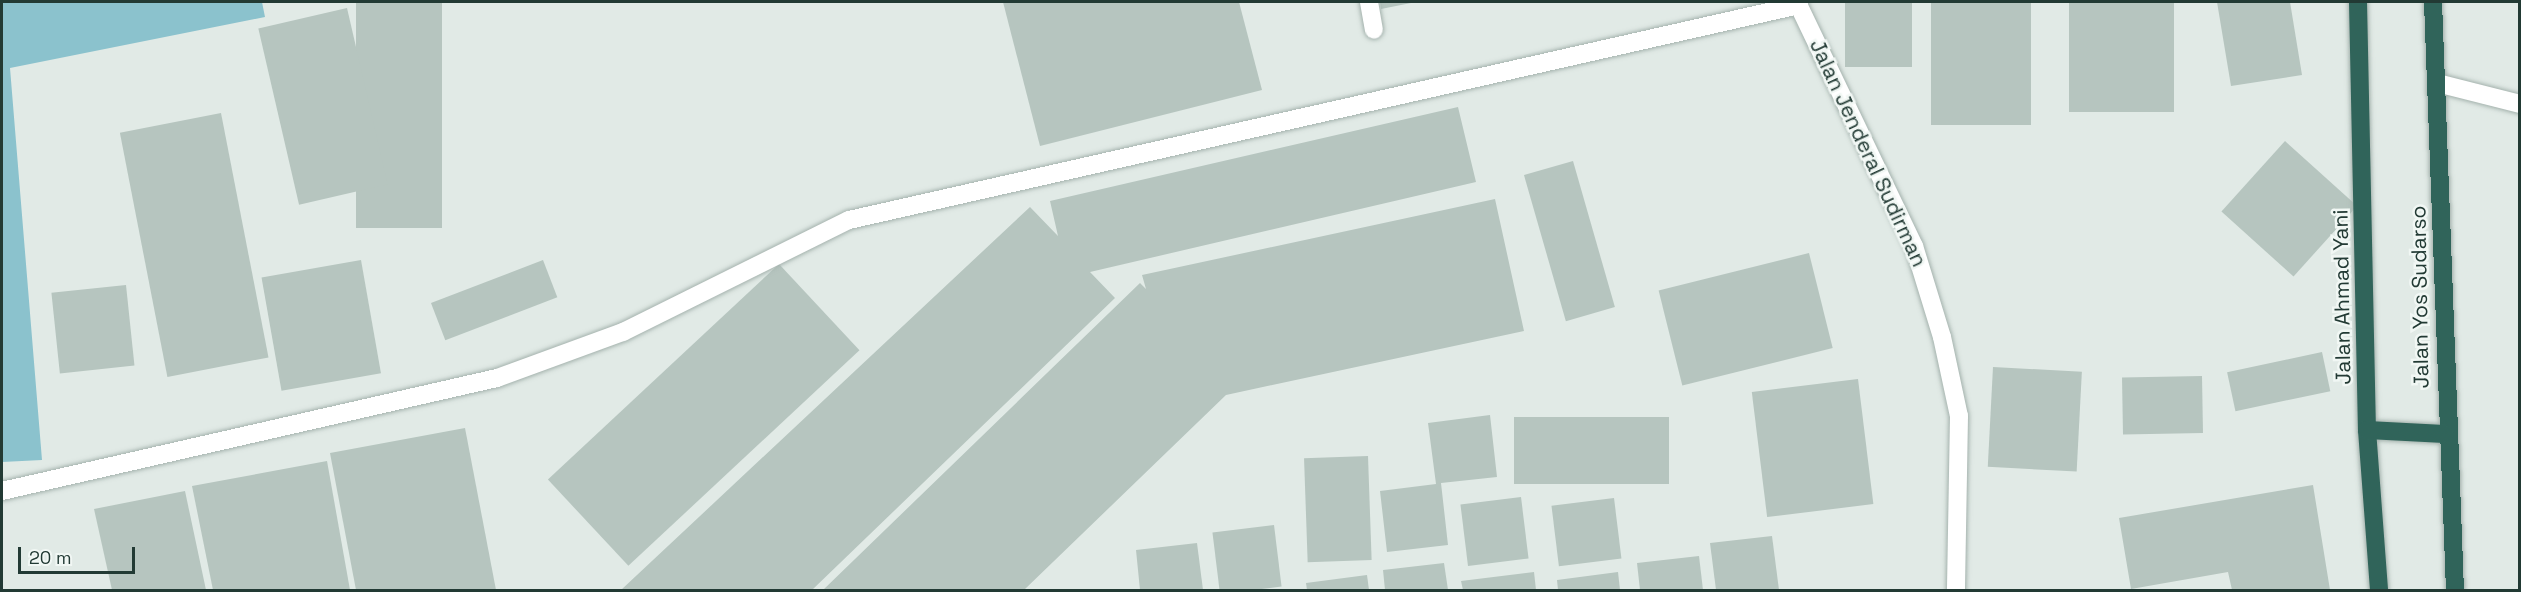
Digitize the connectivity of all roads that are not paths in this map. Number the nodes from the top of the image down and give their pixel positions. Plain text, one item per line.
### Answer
1 (1369, 2) edge
2 (2358, 2) edge
3 (2433, 2) edge
4 (1798, 3) edge
5 (1374, 30) dead end
6 (2437, 83) junction
7 (2520, 104) edge
8 (2367, 430) junction
9 (2445, 434) junction
10 (2, 491) edge
11 (1956, 591) edge
12 (2379, 591) edge
13 (2455, 591) edge

1 - 5 main road
2 - 8 highway, Jalan Ahmad Yani
3 - 6 highway, Jalan Yos Sudarso
4 - 10 main road
4 - 11 main road, Jalan Jenderal Sudirman
6 - 7 main road
6 - 9 highway, Jalan Yos Sudarso
8 - 9 highway
8 - 12 highway, Jalan Ahmad Yani
9 - 13 highway, Jalan Yos Sudarso

